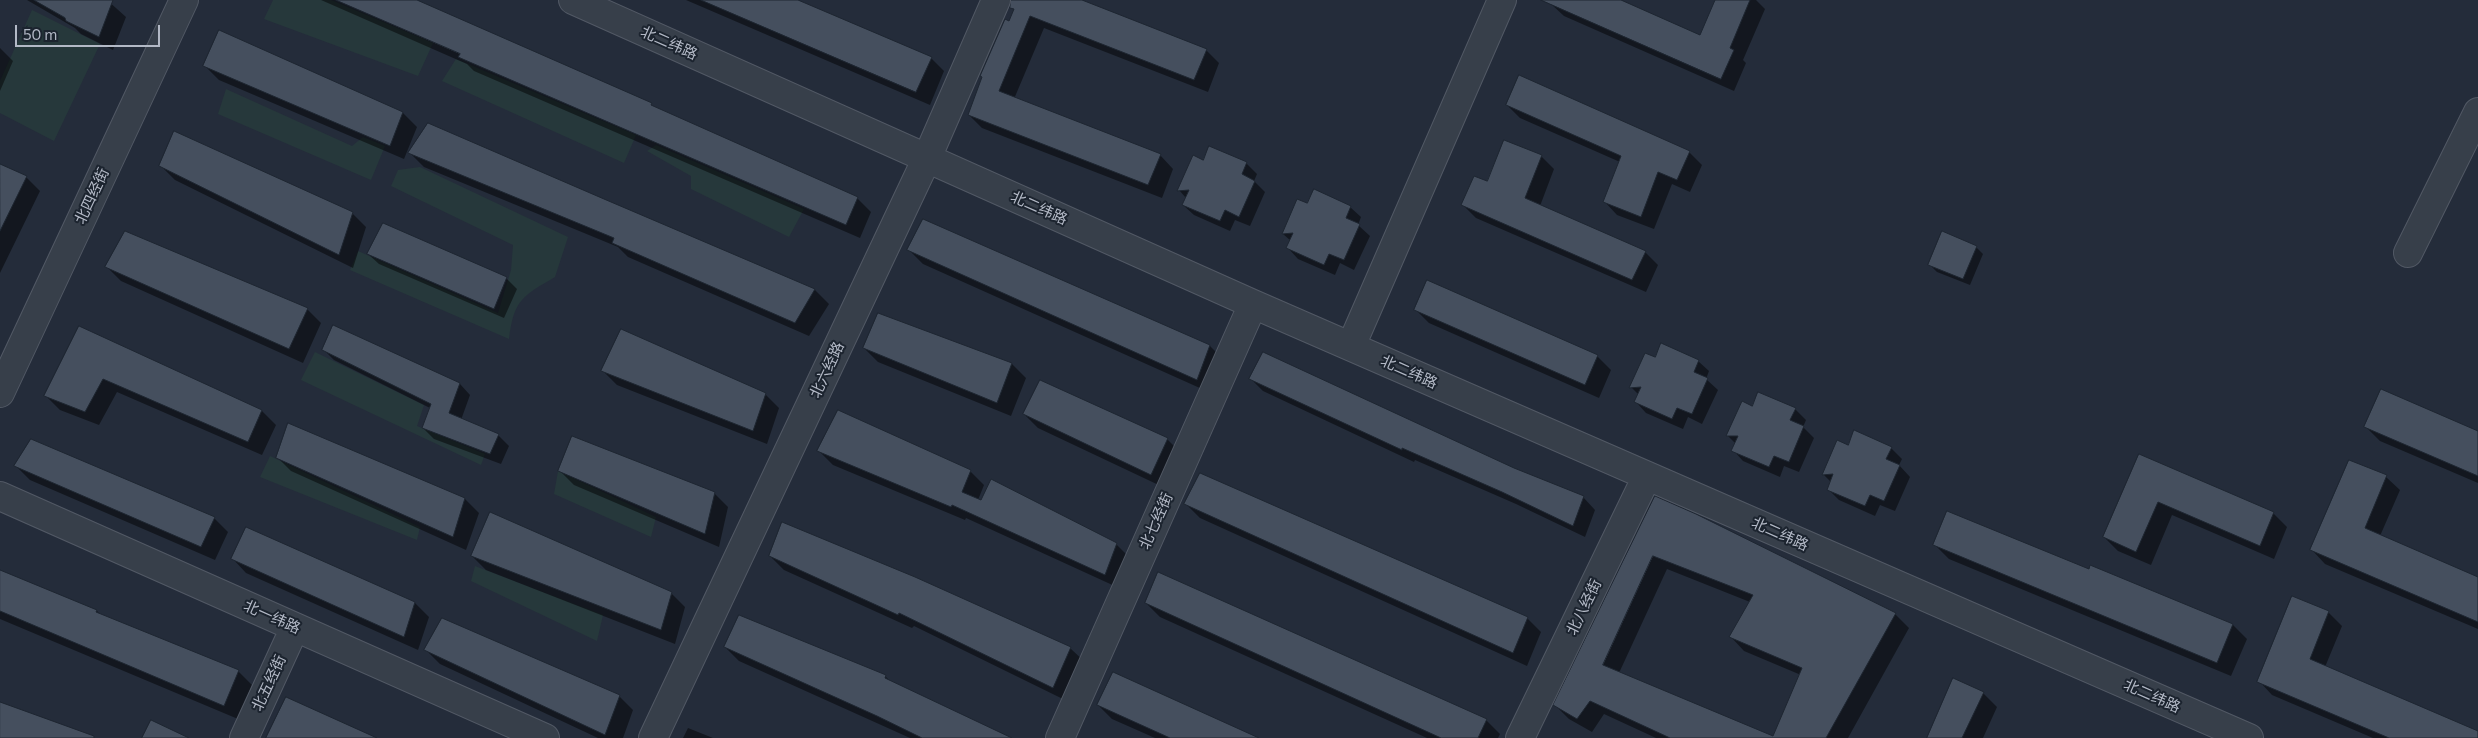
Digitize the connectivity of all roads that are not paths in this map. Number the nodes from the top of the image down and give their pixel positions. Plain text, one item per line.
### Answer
1 (184, 0) edge
2 (996, 0) edge
3 (1502, 0) edge
4 (584, 2) edge
5 (2478, 112) edge
6 (927, 158) junction
7 (2408, 253) dead end
8 (1253, 304) junction
9 (1351, 346) junction
10 (0, 393) edge
11 (1647, 476) junction
12 (0, 496) edge
13 (295, 627) junction
14 (244, 738) edge
15 (544, 738) edge
16 (653, 738) edge
17 (1060, 738) edge
18 (1520, 738) edge
19 (2249, 738) edge

1 - 10 street, 北四经街
2 - 6 street, 北六经路
3 - 9 street
4 - 6 street, 北二纬路
5 - 7 street
6 - 8 street, 北二纬路
6 - 16 street, 北六经路
8 - 9 street, 北二纬路
8 - 17 street, 北七经街
9 - 11 street, 北二纬路
11 - 18 street, 北八经街
11 - 19 street, 北二纬路
12 - 13 street, 北一纬路
13 - 14 street, 北五经街
13 - 15 street, 北一纬路

